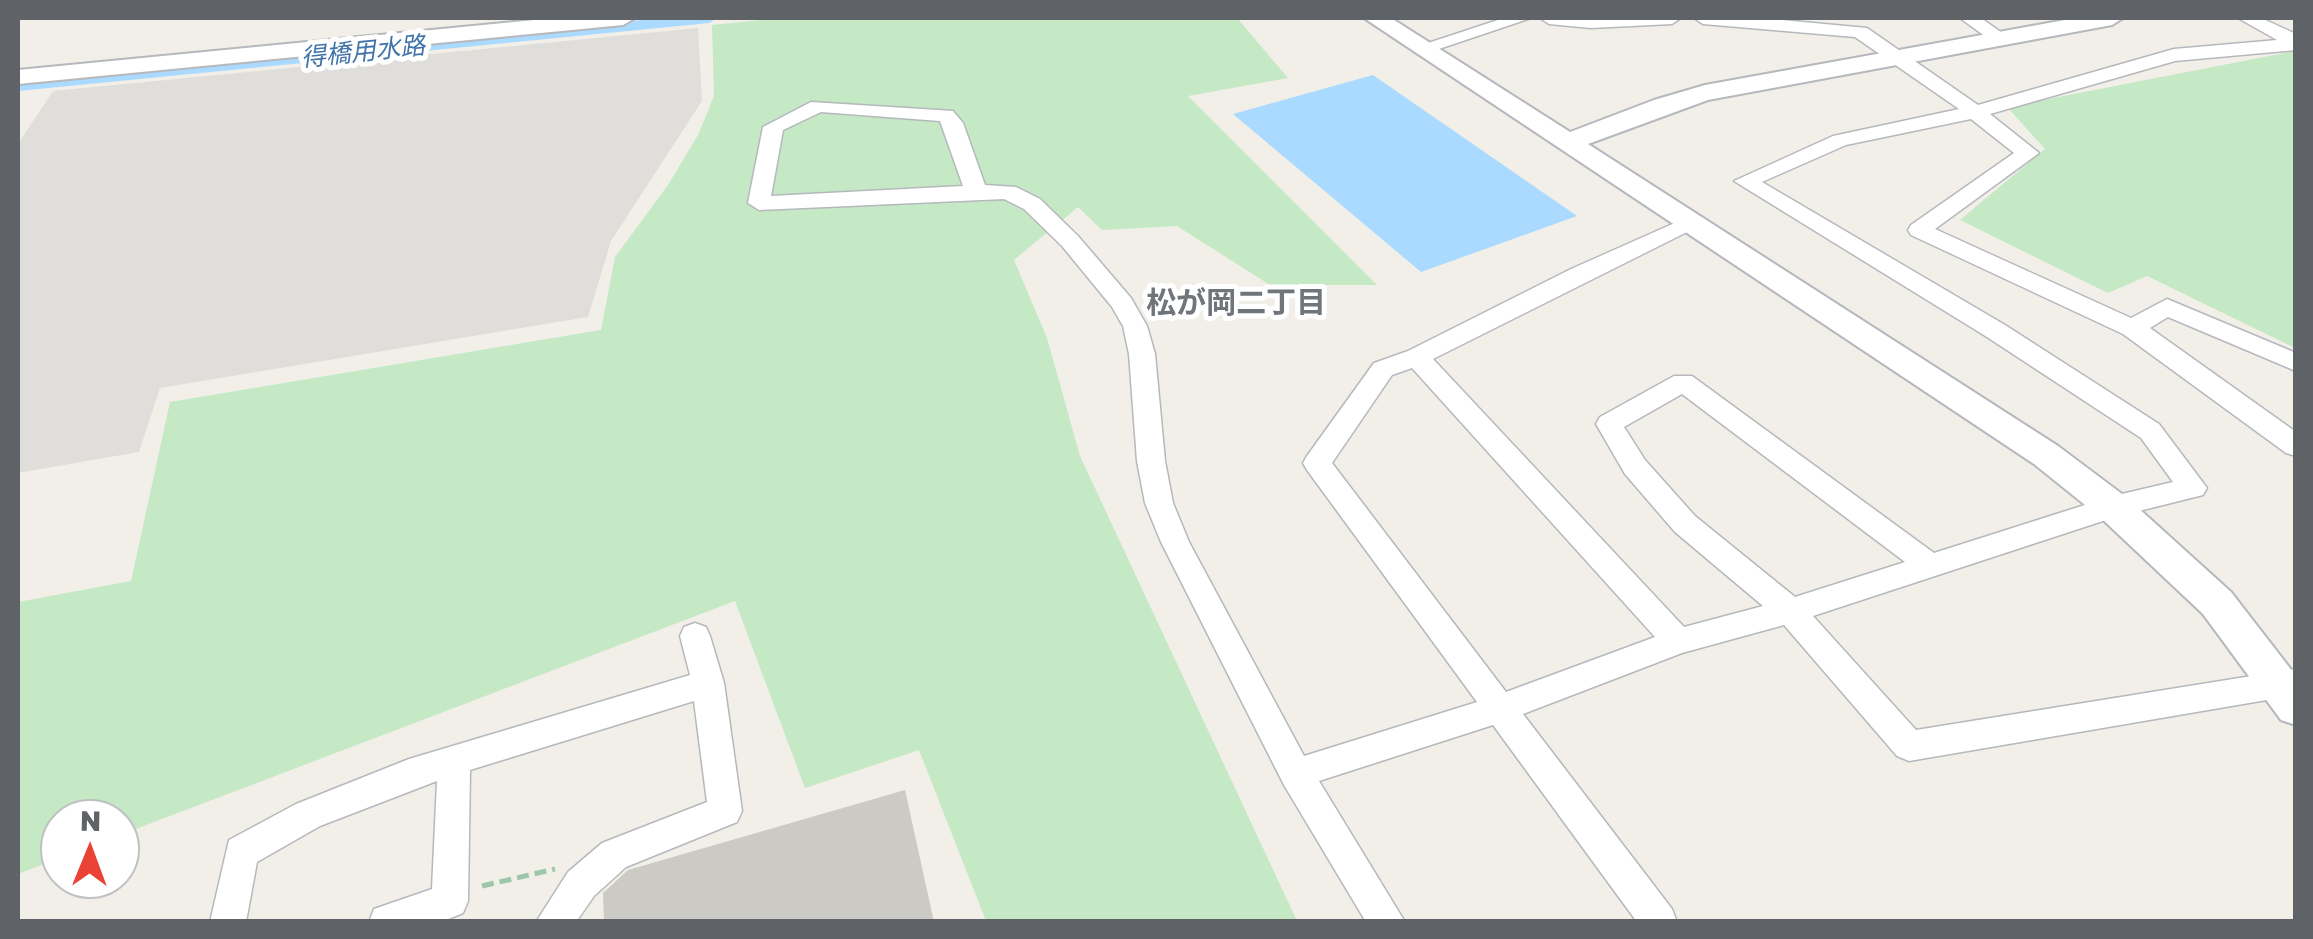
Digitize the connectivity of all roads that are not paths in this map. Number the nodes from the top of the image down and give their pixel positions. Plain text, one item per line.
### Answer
1 (623, 18) edge
2 (1376, 18) edge
3 (1522, 18) edge
4 (1550, 18) edge
5 (1661, 18) edge
6 (1672, 18) edge
7 (1703, 18) edge
8 (1968, 18) edge
9 (2112, 18) edge
10 (2248, 18) edge
11 (1762, 20) edge
12 (2000, 38) junction
13 (2296, 43) edge
14 (1423, 48) junction
15 (1893, 58) junction
16 (20, 81) edge
17 (1971, 112) junction
18 (1569, 142) junction
19 (976, 192) junction
20 (1694, 223) junction
21 (2132, 328) junction
22 (1416, 357) junction
23 (2296, 363) edge
24 (2296, 446) edge
25 (2113, 506) junction
26 (1932, 567) junction
27 (1790, 611) junction
28 (695, 636) dead end
29 (1678, 641) junction
30 (708, 683) junction
31 (2290, 691) edge
32 (1500, 708) junction
33 (454, 760) junction
34 (1296, 774) junction
35 (228, 922) edge
36 (387, 922) edge
37 (554, 922) edge
38 (1387, 922) edge
39 (1660, 922) edge

1 - 16 street
2 - 14 street
3 - 14 street
4 - 5 street
5 - 6 street
7 - 11 street
8 - 12 street
9 - 12 street
10 - 13 street
11 - 15 street
12 - 15 street
13 - 17 street
14 - 18 street
15 - 17 street
15 - 18 street
17 - 21 street
17 - 25 street
18 - 20 street
19 - 19 street
19 - 34 street
20 - 22 street
20 - 25 street
21 - 23 street
21 - 24 street
22 - 29 street
22 - 32 street
25 - 26 street
25 - 31 street
26 - 27 street
26 - 27 street
27 - 29 street
27 - 31 street
28 - 30 street
29 - 32 street
30 - 33 street
30 - 37 street
32 - 34 street
32 - 39 street
33 - 35 street
33 - 36 street
34 - 38 street

